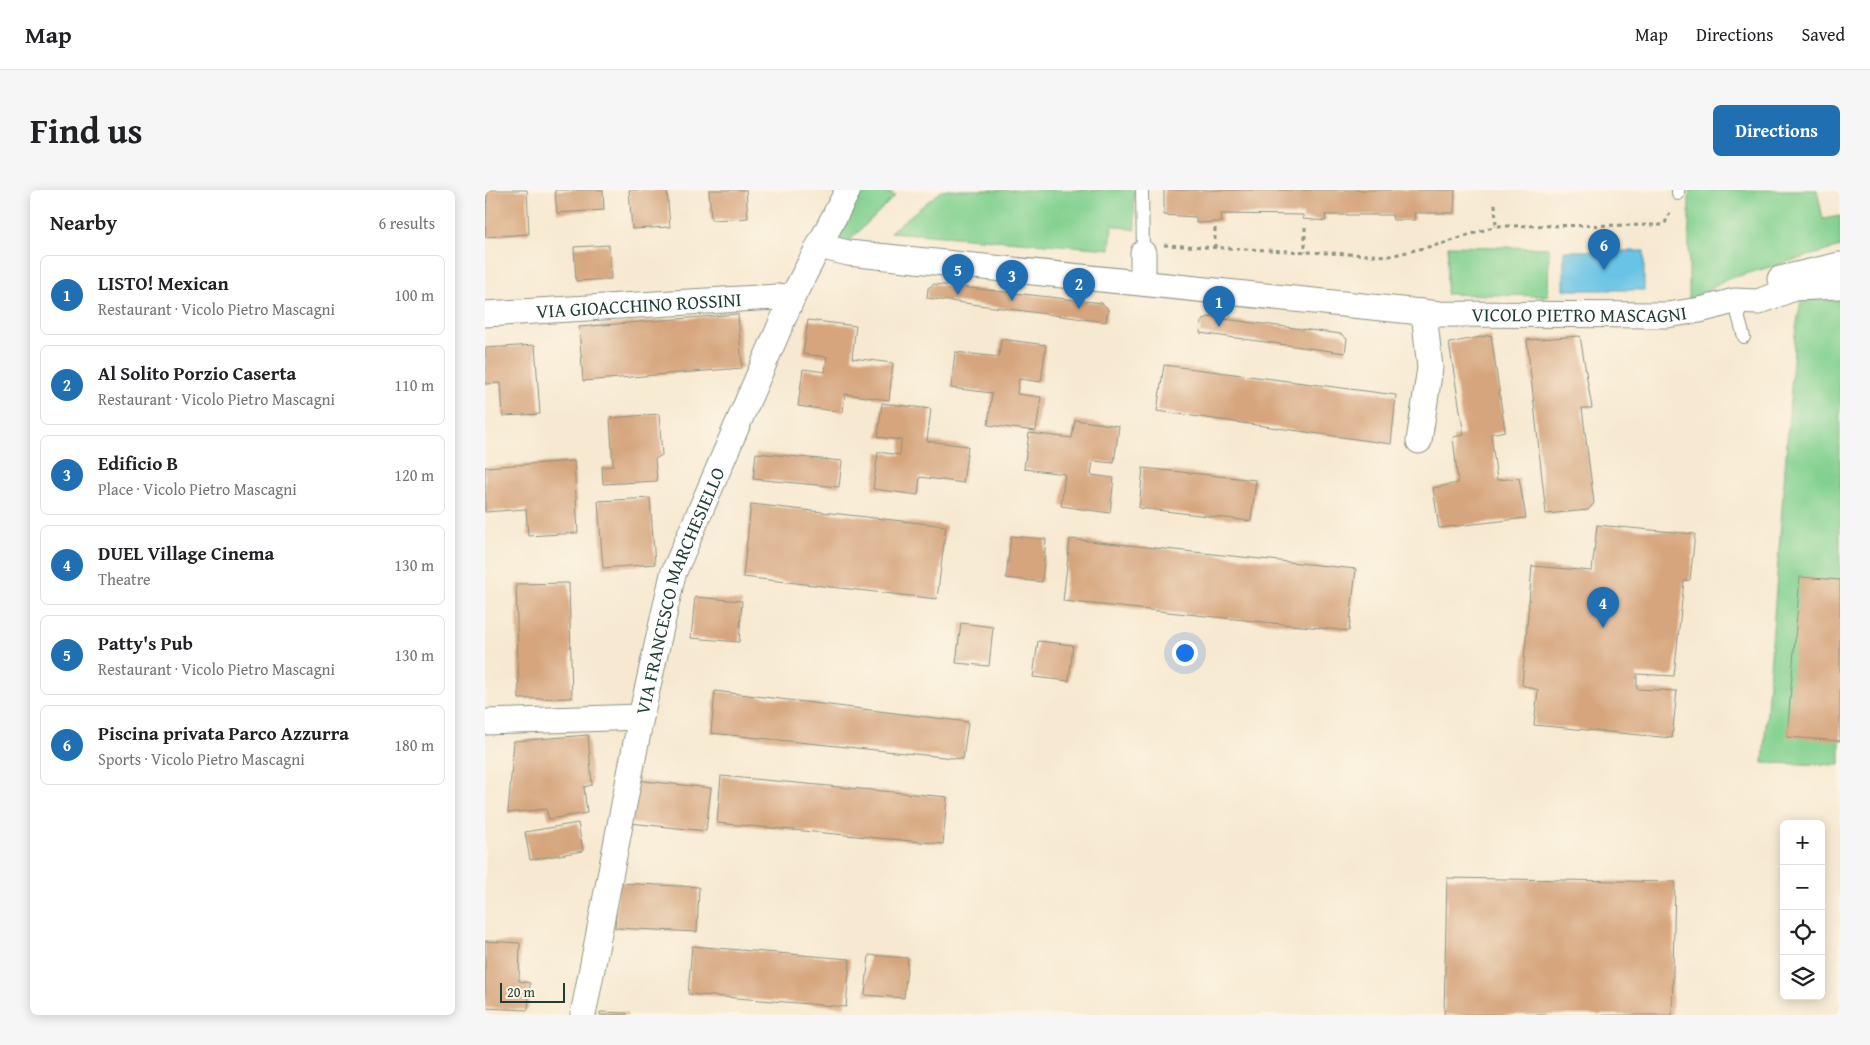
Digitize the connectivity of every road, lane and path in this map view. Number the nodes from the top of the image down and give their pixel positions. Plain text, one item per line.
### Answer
1 (848, 190) edge
2 (1142, 190) edge
3 (1678, 192) edge
4 (1495, 204) dead end
5 (1215, 226) dead end
6 (1496, 226) junction
7 (1305, 227) dead end
8 (819, 246) junction
9 (1215, 248) junction
10 (1143, 249) junction
11 (1305, 252) junction
12 (1840, 265) edge
13 (1143, 284) junction
14 (1840, 286) edge
15 (793, 296) junction
16 (1734, 301) junction
17 (1424, 312) junction
18 (485, 314) edge
19 (1744, 337) dead end
20 (1419, 441) dead end
21 (641, 717) junction
22 (485, 722) edge
23 (583, 1015) edge

1 - 8 street, VIA FRANCESCO MARCHESIELLO
2 - 10 lane
3 - 6 path
4 - 6 path
5 - 9 path
6 - 11 path
7 - 11 path
8 - 13 street, VICOLO PIETRO MASCAGNI
8 - 15 street, VIA FRANCESCO MARCHESIELLO
9 - 10 path
9 - 11 path
10 - 13 street
12 - 16 street, VICOLO PIETRO MASCAGNI
13 - 17 street, VICOLO PIETRO MASCAGNI
14 - 16 street, VICOLO PIETRO MASCAGNI
15 - 18 street, VIA GIOACCHINO ROSSINI
15 - 21 street, VIA FRANCESCO MARCHESIELLO
16 - 17 street, VICOLO PIETRO MASCAGNI
16 - 19 lane
17 - 20 street
21 - 22 street
21 - 23 street, VIA FRANCESCO MARCHESIELLO

